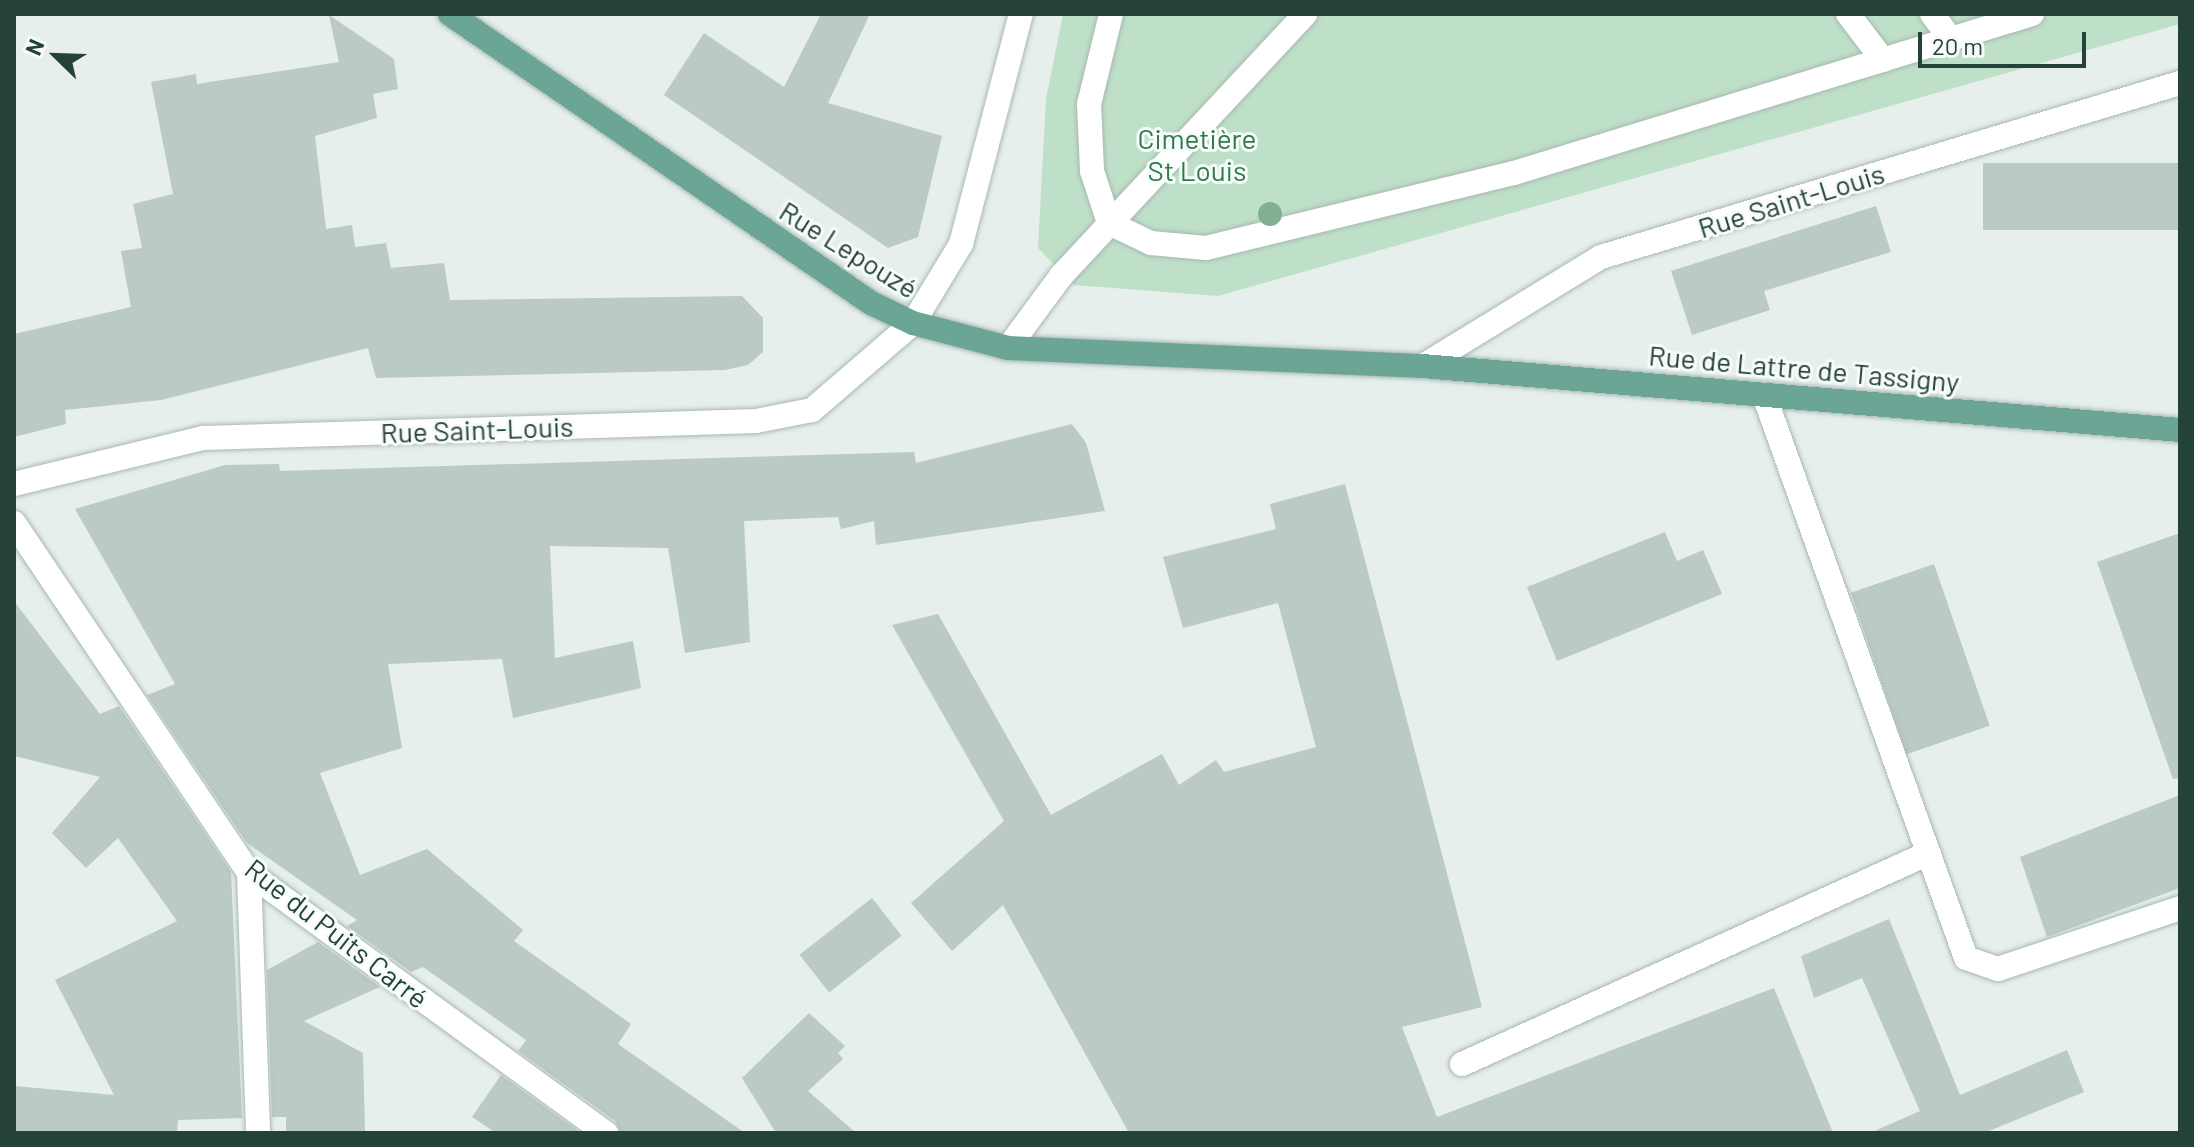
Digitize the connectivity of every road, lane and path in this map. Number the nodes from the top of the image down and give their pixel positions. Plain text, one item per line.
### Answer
1 (450, 14) edge
2 (1021, 14) edge
3 (1111, 14) edge
4 (1305, 14) edge
5 (1848, 14) edge
6 (1932, 14) edge
7 (2032, 14) edge
8 (1951, 39) junction
9 (1883, 60) junction
10 (2180, 83) edge
11 (1109, 223) junction
12 (913, 323) junction
13 (1008, 348) junction
14 (1423, 366) junction
15 (1764, 395) junction
16 (2180, 430) edge
17 (14, 484) edge
18 (14, 523) edge
19 (1929, 853) junction
20 (249, 873) junction
21 (2180, 908) edge
22 (1462, 1064) dead end
23 (258, 1133) edge
24 (606, 1133) edge

1 - 12 main road, Rue Lepouzé
2 - 12 street, Rue Saint-Louis
3 - 11 street
4 - 11 street
5 - 9 street
6 - 8 street
7 - 8 street
8 - 9 street
9 - 11 street
10 - 14 street, Rue Saint-Louis
11 - 13 street
12 - 13 main road, Rue Lepouzé
12 - 17 street, Rue Saint-Louis
13 - 14 main road, Rue Lepouzé
14 - 15 main road, Rue de Lattre de Tassigny
15 - 16 main road, Rue de Lattre de Tassigny
15 - 19 street
18 - 20 street, Rue du Puits Carré
19 - 21 street
19 - 22 street
20 - 23 street
20 - 24 street, Rue du Puits Carré

